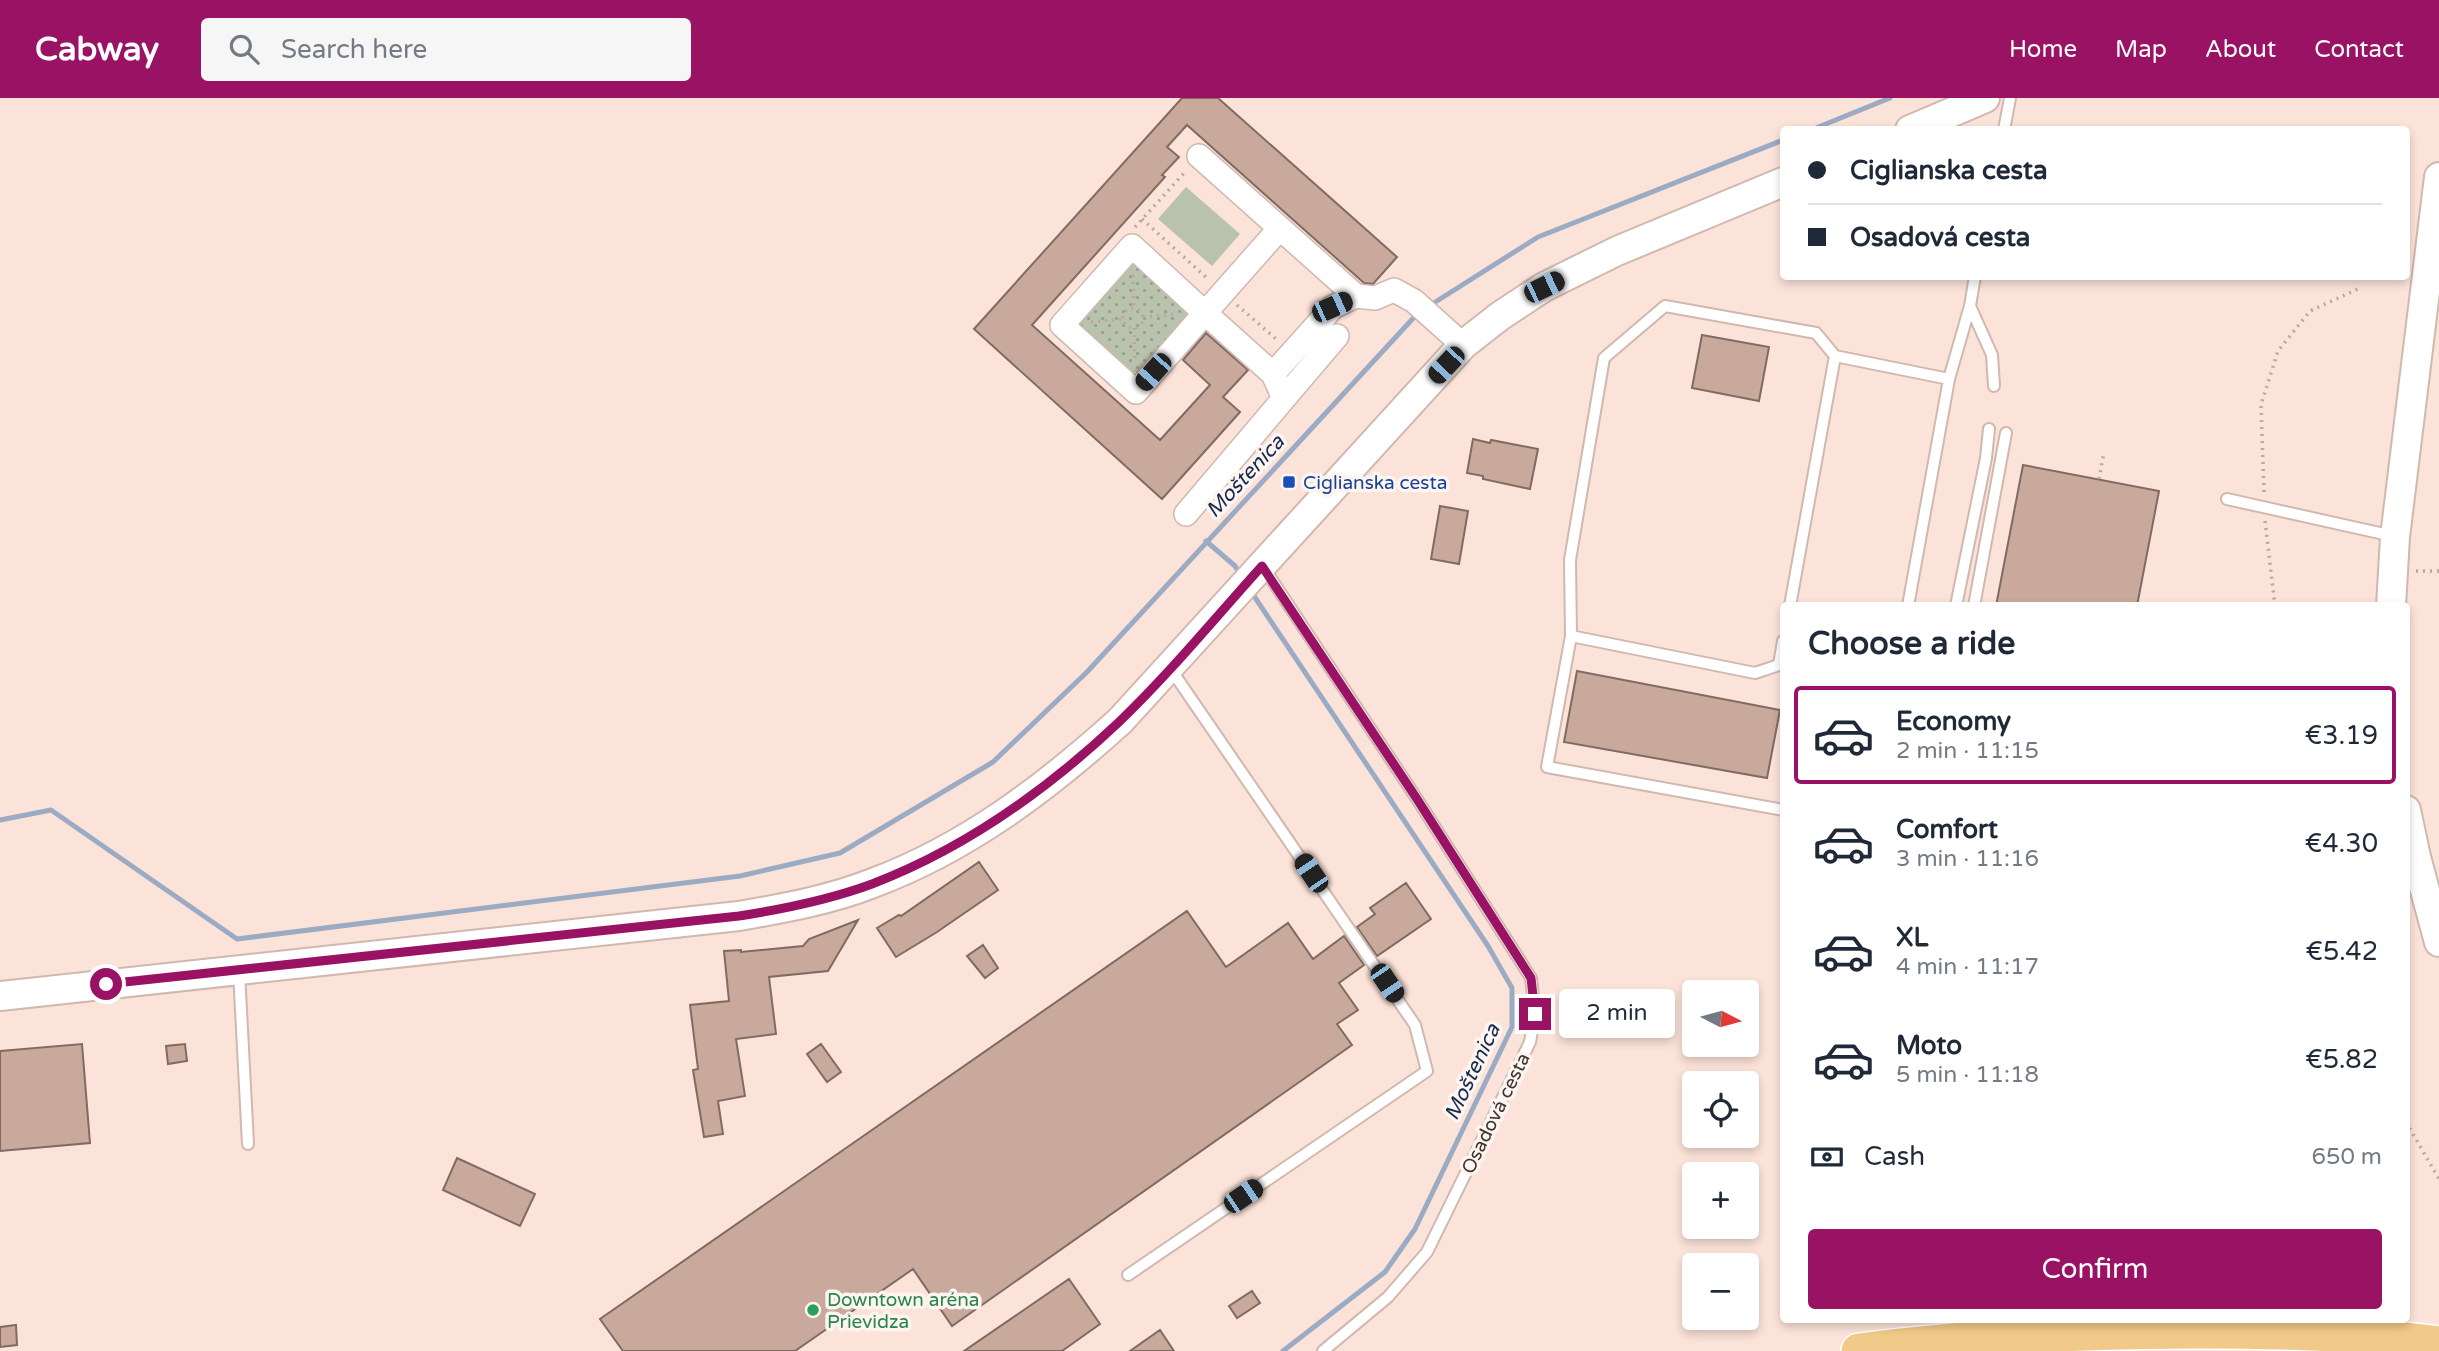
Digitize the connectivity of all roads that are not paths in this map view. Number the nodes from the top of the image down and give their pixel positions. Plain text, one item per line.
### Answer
1 (1985, 98) edge
2 (2010, 98) edge
3 (1919, 126) edge
4 (2005, 126) edge
5 (1199, 156) road end
6 (2439, 177) edge
7 (1780, 183) edge
8 (1280, 228) junction
9 (1974, 280) edge
10 (1356, 296) junction
11 (1970, 306) junction
12 (1205, 313) junction
13 (1337, 336) dead end
14 (1463, 345) junction
15 (1835, 356) junction
16 (1273, 374) junction
17 (1950, 379) junction
18 (1994, 386) dead end
19 (1284, 398) junction
20 (1989, 429) dead end
21 (2006, 433) dead end
22 (2227, 499) dead end
23 (1186, 514) dead end
24 (2395, 537) junction
25 (1251, 578) junction
26 (1791, 602) edge
27 (1909, 602) edge
28 (1957, 602) edge
29 (1975, 602) edge
30 (2391, 602) edge
31 (1571, 636) junction
32 (1780, 665) edge
33 (1170, 668) junction
34 (1780, 809) edge
35 (2410, 829) edge
36 (2439, 942) edge
37 (239, 969) junction
38 (0, 996) edge
39 (248, 1144) dead end
40 (1128, 1275) dead end
41 (2439, 1344) edge
42 (1322, 1351) edge
43 (1859, 1351) edge

1 - 3 street
2 - 4 lane
5 - 8 street
6 - 24 street
7 - 14 street
8 - 10 street
8 - 12 street
9 - 11 lane
10 - 14 street
10 - 16 street
11 - 17 lane
11 - 18 lane
12 - 12 street
12 - 16 street
13 - 19 street
14 - 25 street
15 - 17 lane
15 - 26 lane
15 - 31 lane
16 - 19 street
17 - 27 lane
19 - 23 street
20 - 28 lane
21 - 29 lane
22 - 24 lane
24 - 30 street
25 - 33 street
25 - 42 lane, Osadová cesta
31 - 32 lane
31 - 34 lane
33 - 37 street
33 - 40 lane
35 - 36 street
37 - 38 street
37 - 39 lane
41 - 43 main road

